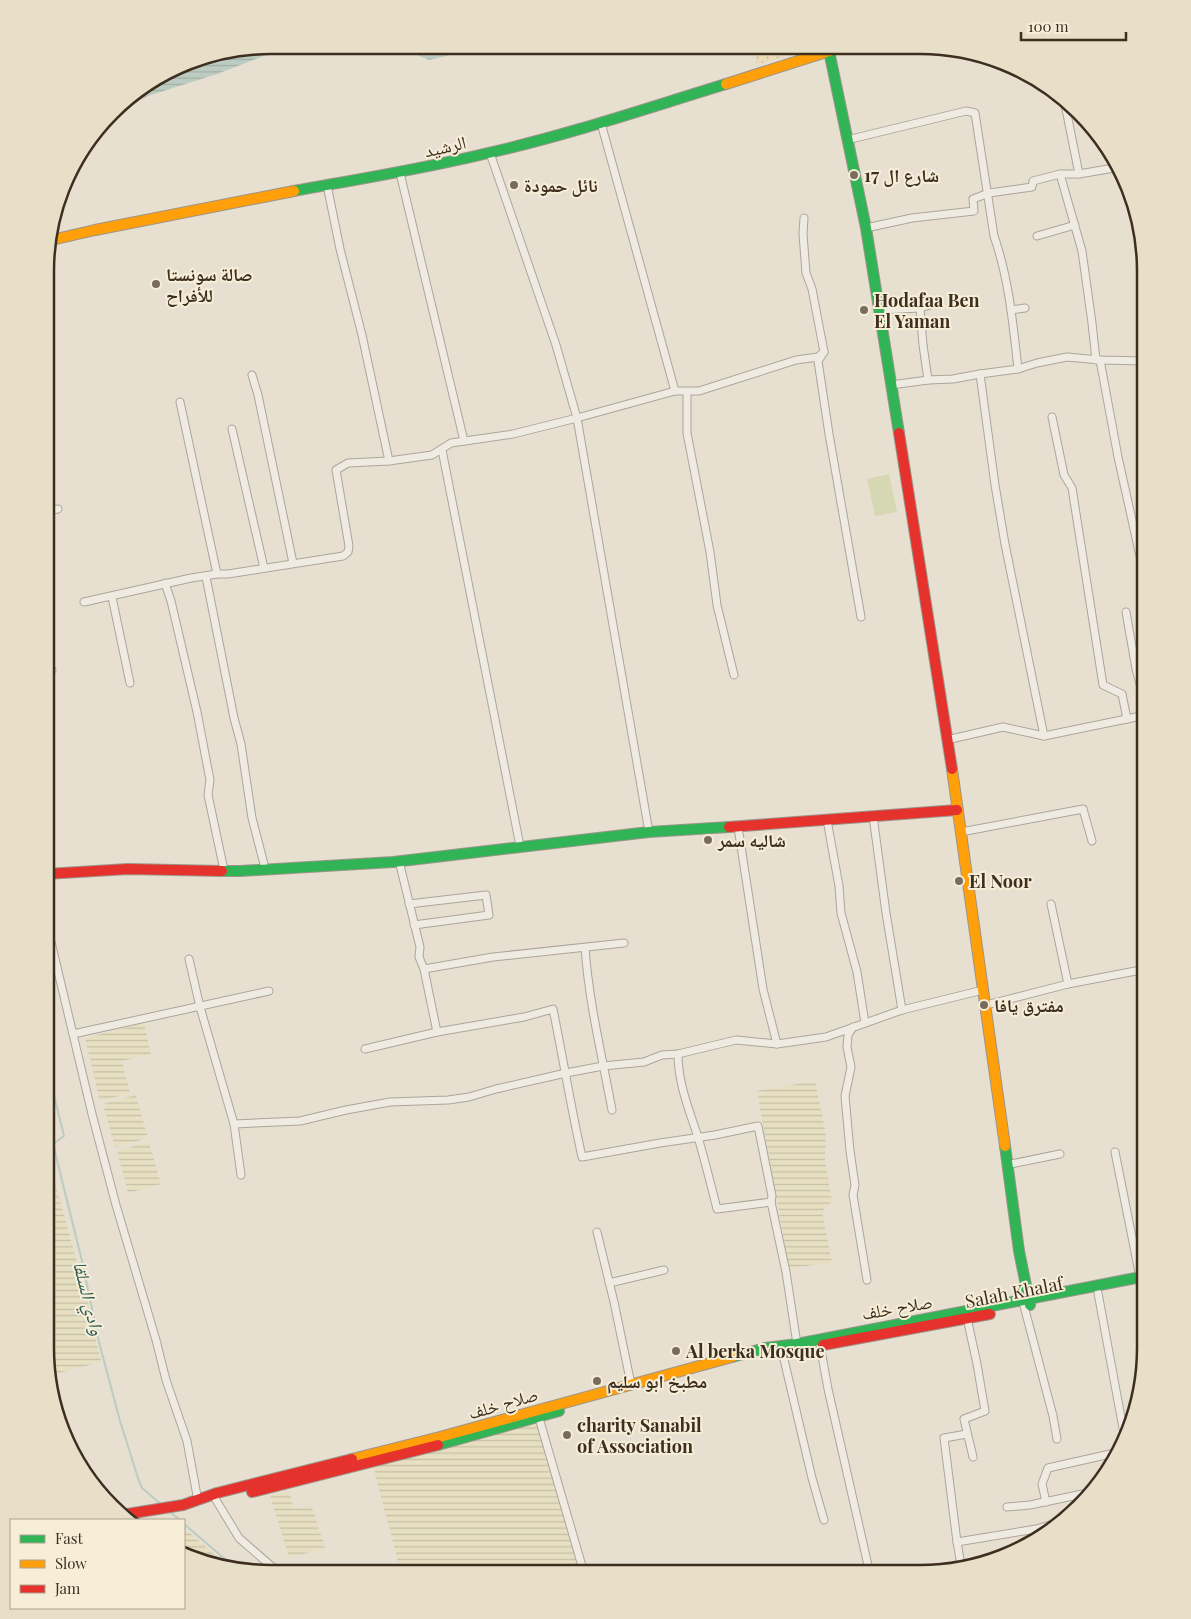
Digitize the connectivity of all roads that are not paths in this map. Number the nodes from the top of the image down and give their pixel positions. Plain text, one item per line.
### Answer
1 (820, 54) edge
2 (830, 54) edge
3 (1066, 111) edge
4 (601, 123) junction
5 (846, 140) junction
6 (490, 153) junction
7 (1112, 169) edge
8 (400, 173) junction
9 (1060, 174) junction
10 (1078, 174) junction
11 (327, 185) junction
12 (988, 194) junction
13 (804, 218) dead end
14 (1075, 226) junction
15 (866, 228) junction
16 (1037, 236) dead end
17 (56, 239) edge
18 (934, 304) dead end
19 (920, 308) junction
20 (1025, 308) dead end
21 (880, 310) junction
22 (1011, 310) junction
23 (824, 352) junction
24 (1098, 360) junction
25 (1137, 361) edge
26 (1018, 369) junction
27 (980, 374) junction
28 (252, 375) dead end
29 (928, 380) junction
30 (892, 386) junction
31 (675, 391) junction
32 (686, 392) junction
33 (180, 402) dead end
34 (1052, 416) dead end
35 (577, 418) junction
36 (232, 429) dead end
37 (464, 441) junction
38 (442, 450) junction
39 (389, 461) junction
40 (58, 509) dead end
41 (54, 510) edge
42 (1137, 542) edge
43 (293, 564) junction
44 (264, 568) junction
45 (217, 574) junction
46 (206, 577) junction
47 (165, 583) junction
48 (112, 596) junction
49 (84, 602) dead end
50 (1126, 612) dead end
51 (861, 617) dead end
52 (1137, 673) edge
53 (734, 675) dead end
54 (130, 683) dead end
55 (1137, 717) edge
56 (1127, 720) junction
57 (1044, 736) junction
58 (952, 738) dead end
59 (958, 810) junction
60 (874, 816) junction
61 (827, 820) junction
62 (738, 827) junction
63 (650, 832) junction
64 (961, 832) junction
65 (1092, 841) dead end
66 (520, 846) junction
67 (399, 861) junction
68 (265, 868) junction
69 (224, 870) junction
70 (54, 874) edge
71 (408, 904) junction
72 (1051, 904) dead end
73 (414, 925) junction
74 (624, 943) dead end
75 (585, 948) junction
76 (54, 954) edge
77 (189, 959) dead end
78 (424, 969) junction
79 (1137, 971) edge
80 (1068, 984) junction
81 (983, 990) junction
82 (269, 991) dead end
83 (986, 1005) junction
84 (200, 1006) junction
85 (902, 1010) junction
86 (865, 1023) junction
87 (853, 1026) junction
88 (437, 1032) junction
89 (73, 1034) junction
90 (777, 1044) junction
91 (365, 1049) dead end
92 (678, 1054) junction
93 (603, 1066) junction
94 (566, 1073) junction
95 (612, 1110) dead end
96 (234, 1124) junction
97 (698, 1138) junction
98 (1115, 1152) dead end
99 (1060, 1154) dead end
100 (1006, 1165) junction
101 (241, 1175) dead end
102 (771, 1202) junction
103 (597, 1232) dead end
104 (1137, 1248) edge
105 (664, 1270) dead end
106 (867, 1280) dead end
107 (1137, 1280) edge
108 (1137, 1281) edge
109 (609, 1283) junction
110 (1098, 1292) junction
111 (1028, 1303) junction
112 (967, 1318) junction
113 (798, 1344) junction
114 (820, 1346) junction
115 (782, 1350) junction
116 (631, 1384) junction
117 (539, 1418) junction
118 (1123, 1427) edge
119 (967, 1434) junction
120 (1056, 1439) dead end
121 (1110, 1454) edge
122 (973, 1457) dead end
123 (1080, 1495) edge
124 (207, 1500) junction
125 (1046, 1502) junction
126 (1007, 1507) dead end
127 (131, 1513) edge
128 (824, 1520) dead end
129 (1044, 1527) edge
130 (957, 1542) junction
131 (960, 1561) edge
132 (270, 1565) edge
133 (582, 1565) edge
134 (868, 1565) edge

1 - 4 main road, الرشيد
2 - 5 main road
3 - 10 street
4 - 6 main road, الرشيد
4 - 31 street
5 - 12 street
5 - 15 main road
6 - 8 main road, الرشيد
6 - 35 street
7 - 10 street
8 - 11 main road, الرشيد
8 - 37 street
9 - 10 street
9 - 12 street
9 - 14 street
11 - 17 main road, الرشيد
11 - 39 street
12 - 15 street
12 - 22 street
13 - 23 street
14 - 16 street
14 - 24 street
15 - 21 main road
18 - 19 street
19 - 21 street
19 - 29 street
20 - 22 street
21 - 30 main road
22 - 26 street
23 - 32 street
23 - 51 street
24 - 25 street
24 - 26 street
24 - 42 street
26 - 27 street
27 - 29 street
27 - 57 street
28 - 43 street
29 - 30 street
30 - 59 main road
31 - 32 street
31 - 35 street
32 - 53 street
33 - 45 street
34 - 56 street
35 - 37 street
35 - 63 street
36 - 44 street
37 - 38 street
38 - 39 street
38 - 66 street
39 - 43 street
40 - 41 street
43 - 44 street
44 - 45 street
45 - 46 street
46 - 47 street
46 - 68 street
47 - 48 street
47 - 69 street
48 - 49 street
48 - 54 street
50 - 52 street
55 - 56 street
56 - 57 street
57 - 58 street
59 - 60 main road
59 - 64 main road
60 - 61 main road
60 - 85 street
61 - 62 main road
61 - 86 street
62 - 63 main road
62 - 90 street
63 - 66 main road
64 - 65 street
64 - 81 main road
66 - 67 main road
67 - 68 main road
67 - 71 street
68 - 69 main road
69 - 70 main road
71 - 73 street
71 - 73 street
72 - 80 street
73 - 78 street
74 - 75 street
75 - 78 street
75 - 93 street
76 - 89 street
77 - 84 street
78 - 88 street
79 - 80 street
80 - 83 street
81 - 83 main road
81 - 85 street
82 - 84 street
83 - 100 main road
84 - 89 street
84 - 96 street
85 - 86 street
86 - 87 street
87 - 90 street
87 - 106 street
88 - 91 street
88 - 94 street
89 - 124 street
90 - 92 street
92 - 93 street
92 - 97 street
93 - 94 street
93 - 95 street
94 - 96 street
94 - 97 street
96 - 101 street
97 - 102 street
97 - 102 street
98 - 104 street
99 - 100 street
100 - 111 main road
102 - 113 street
103 - 109 street
105 - 109 street
107 - 111 main road, صلاح خلف
108 - 110 main road, Salah Khalaf
109 - 116 street
110 - 111 main road, Salah Khalaf
110 - 118 street
111 - 112 main road, Salah Khalaf
111 - 113 main road, صلاح خلف
111 - 120 street
112 - 114 main road, Salah Khalaf
112 - 119 street
113 - 116 main road, صلاح خلف
114 - 115 main road, Salah Khalaf
114 - 134 street
115 - 117 main road, Salah Khalaf
115 - 128 street
116 - 124 main road, صلاح خلف
117 - 124 main road, صلاح خلف
117 - 133 street
119 - 122 street
119 - 130 street
121 - 125 street
123 - 125 street
124 - 127 main road
124 - 132 street
125 - 126 street
129 - 130 street
130 - 131 street

